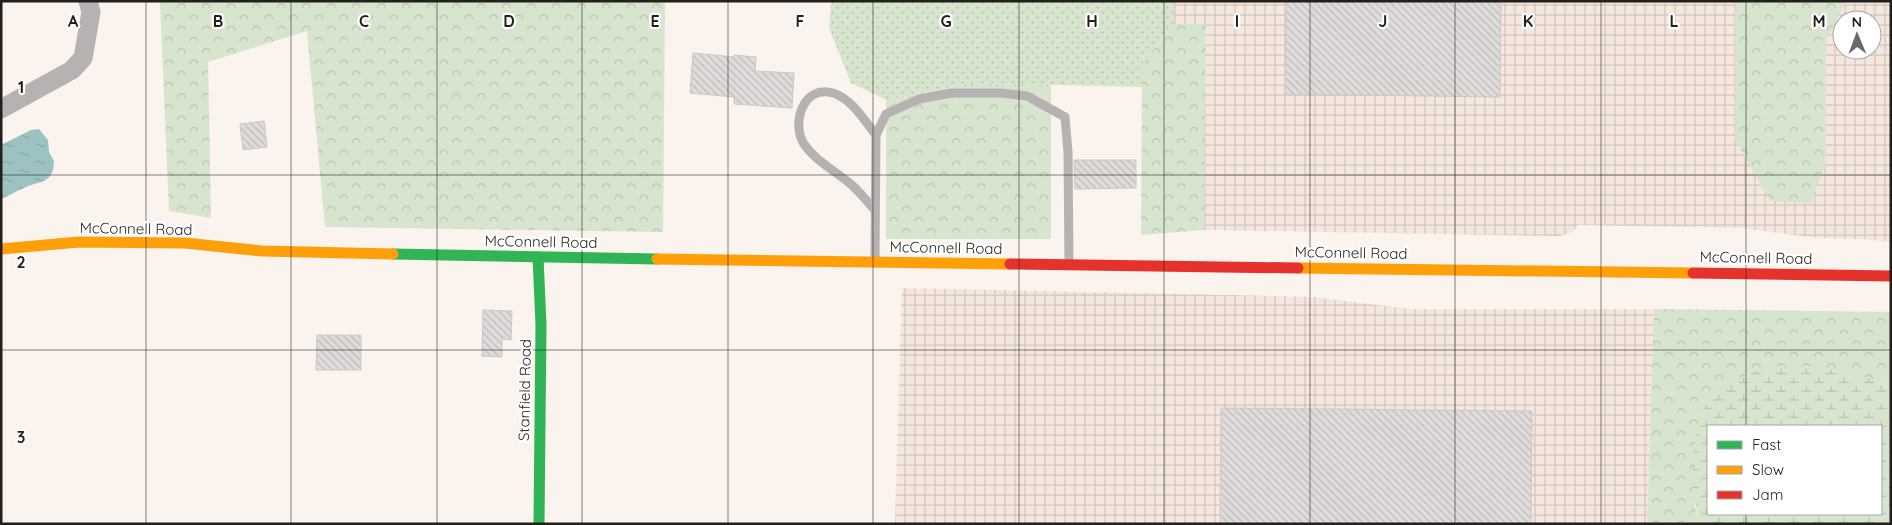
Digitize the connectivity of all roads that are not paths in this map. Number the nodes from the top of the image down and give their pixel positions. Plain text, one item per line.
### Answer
1 (88, 1) edge
2 (1, 109) edge
3 (876, 135) junction
4 (874, 209) junction
5 (1, 249) edge
6 (538, 257) junction
7 (874, 262) junction
8 (1069, 265) junction
9 (1891, 276) edge
10 (539, 524) edge

1 - 2 street
3 - 4 lane
3 - 4 lane
3 - 8 lane
4 - 7 lane
5 - 6 street, McConnell Road
6 - 7 street, McConnell Road
6 - 10 street, Stanfield Road
7 - 8 street, McConnell Road
8 - 9 street, McConnell Road

